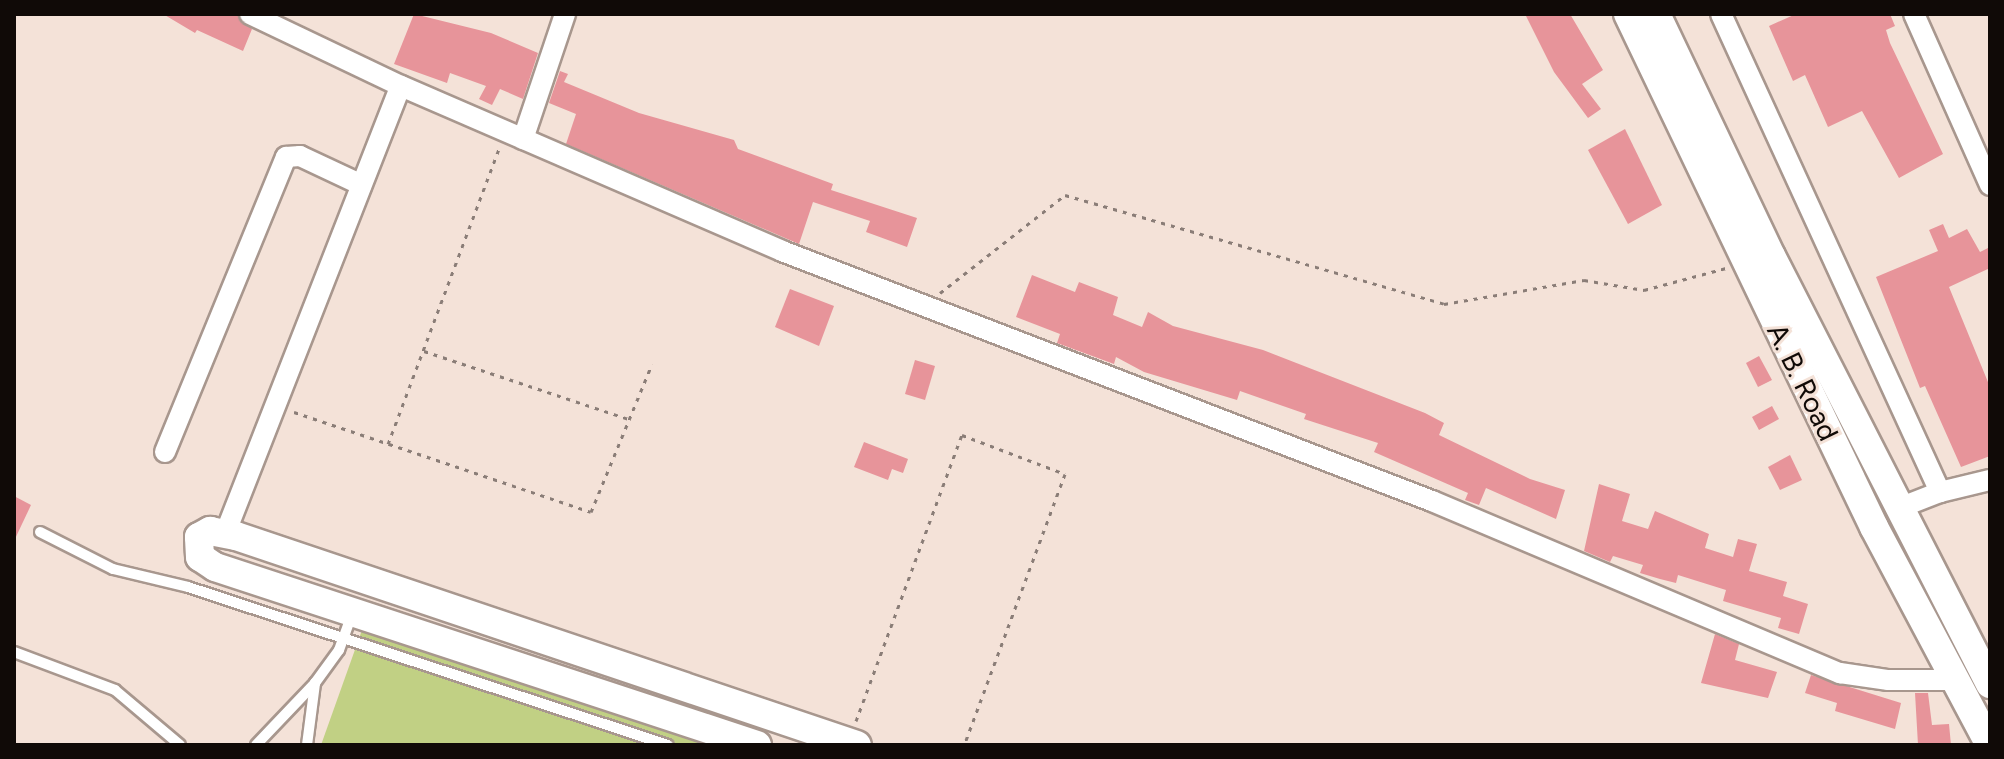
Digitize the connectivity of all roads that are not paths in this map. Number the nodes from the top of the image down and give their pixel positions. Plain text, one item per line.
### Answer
1 (250, 14) edge
2 (565, 14) edge
3 (1628, 14) edge
4 (1656, 14) edge
5 (1721, 14) edge
6 (1914, 14) edge
7 (401, 86) junction
8 (514, 135) junction
9 (362, 185) junction
10 (1990, 185) edge
11 (165, 452) dead end
12 (1990, 480) edge
13 (1940, 492) junction
14 (1899, 508) junction
15 (40, 532) dead end
16 (225, 534) junction
17 (349, 625) junction
18 (14, 652) edge
19 (1955, 680) junction
20 (315, 683) junction
21 (1990, 684) edge
22 (852, 744) edge
23 (180, 745) edge
24 (256, 745) edge
25 (307, 745) edge
26 (668, 745) edge
27 (757, 745) edge
28 (1990, 745) edge

1 - 7 street
2 - 8 street
3 - 19 main road, A. B. Road
4 - 14 main road, A. B. Road
5 - 13 street
6 - 10 street
7 - 8 street
7 - 9 street
8 - 19 street
9 - 11 street
9 - 16 street
12 - 13 street
13 - 14 street
14 - 21 main road, A. B. Road
15 - 17 lane
16 - 17 main road
16 - 22 main road
17 - 20 lane
17 - 26 lane
17 - 27 main road
18 - 23 lane
19 - 28 main road, A. B. Road
20 - 24 lane
20 - 25 lane

